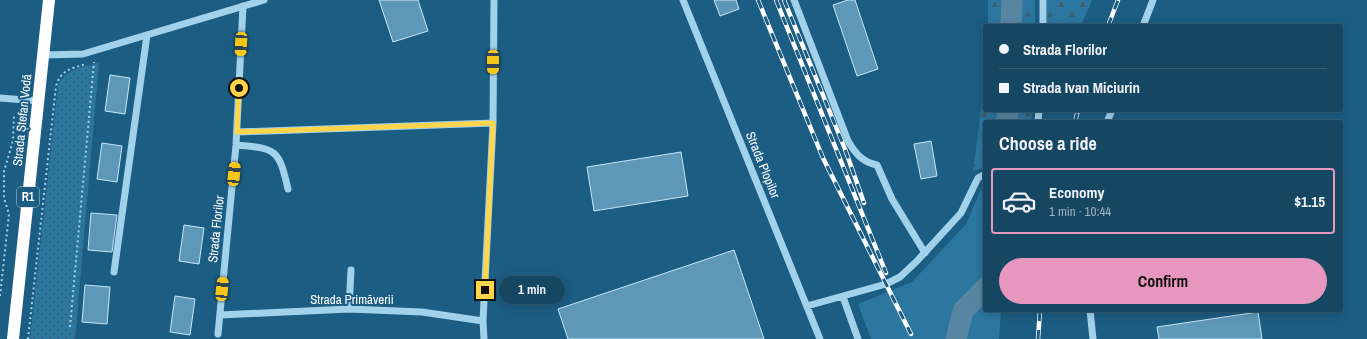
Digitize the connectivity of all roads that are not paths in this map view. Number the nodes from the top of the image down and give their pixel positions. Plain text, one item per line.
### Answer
1 (49, 0) edge
2 (264, 0) edge
3 (494, 0) edge
4 (683, 0) edge
5 (794, 0) edge
6 (1043, 0) edge
7 (1153, 0) edge
8 (243, 6) junction
9 (1043, 24) edge
10 (1144, 24) edge
11 (147, 35) junction
12 (44, 55) junction
13 (0, 98) edge
14 (38, 102) junction
15 (493, 123) junction
16 (237, 132) junction
17 (236, 145) junction
18 (983, 175) edge
19 (288, 189) dead end
20 (925, 253) junction
21 (351, 270) dead end
22 (114, 272) dead end
23 (844, 297) junction
24 (807, 306) junction
25 (349, 309) junction
26 (1090, 312) edge
27 (220, 315) junction
28 (483, 321) junction
29 (218, 334) dead end
30 (13, 339) edge
31 (484, 339) edge
32 (820, 339) edge
33 (858, 339) edge
34 (1093, 339) edge

1 - 12 highway, Strada Ștefan Vodă / R1
2 - 8 street
3 - 15 street
4 - 24 street, Strada Plopilor
5 - 20 street
6 - 9 street
7 - 10 street
8 - 11 street
8 - 16 street, Strada Florilor
11 - 12 street
11 - 22 street
12 - 14 highway, Strada Ștefan Vodă / R1
13 - 14 street
14 - 30 highway, Strada Ștefan Vodă / R1
15 - 16 street
15 - 28 street
16 - 17 street, Strada Florilor
17 - 19 street
17 - 27 street, Strada Florilor
18 - 20 street
20 - 23 street
21 - 25 street
23 - 24 street
23 - 33 street
24 - 32 street, Strada Plopilor
25 - 27 street, Strada Primăverii
25 - 28 street, Strada Primăverii
26 - 34 street
27 - 29 street, Strada Florilor
28 - 31 street

